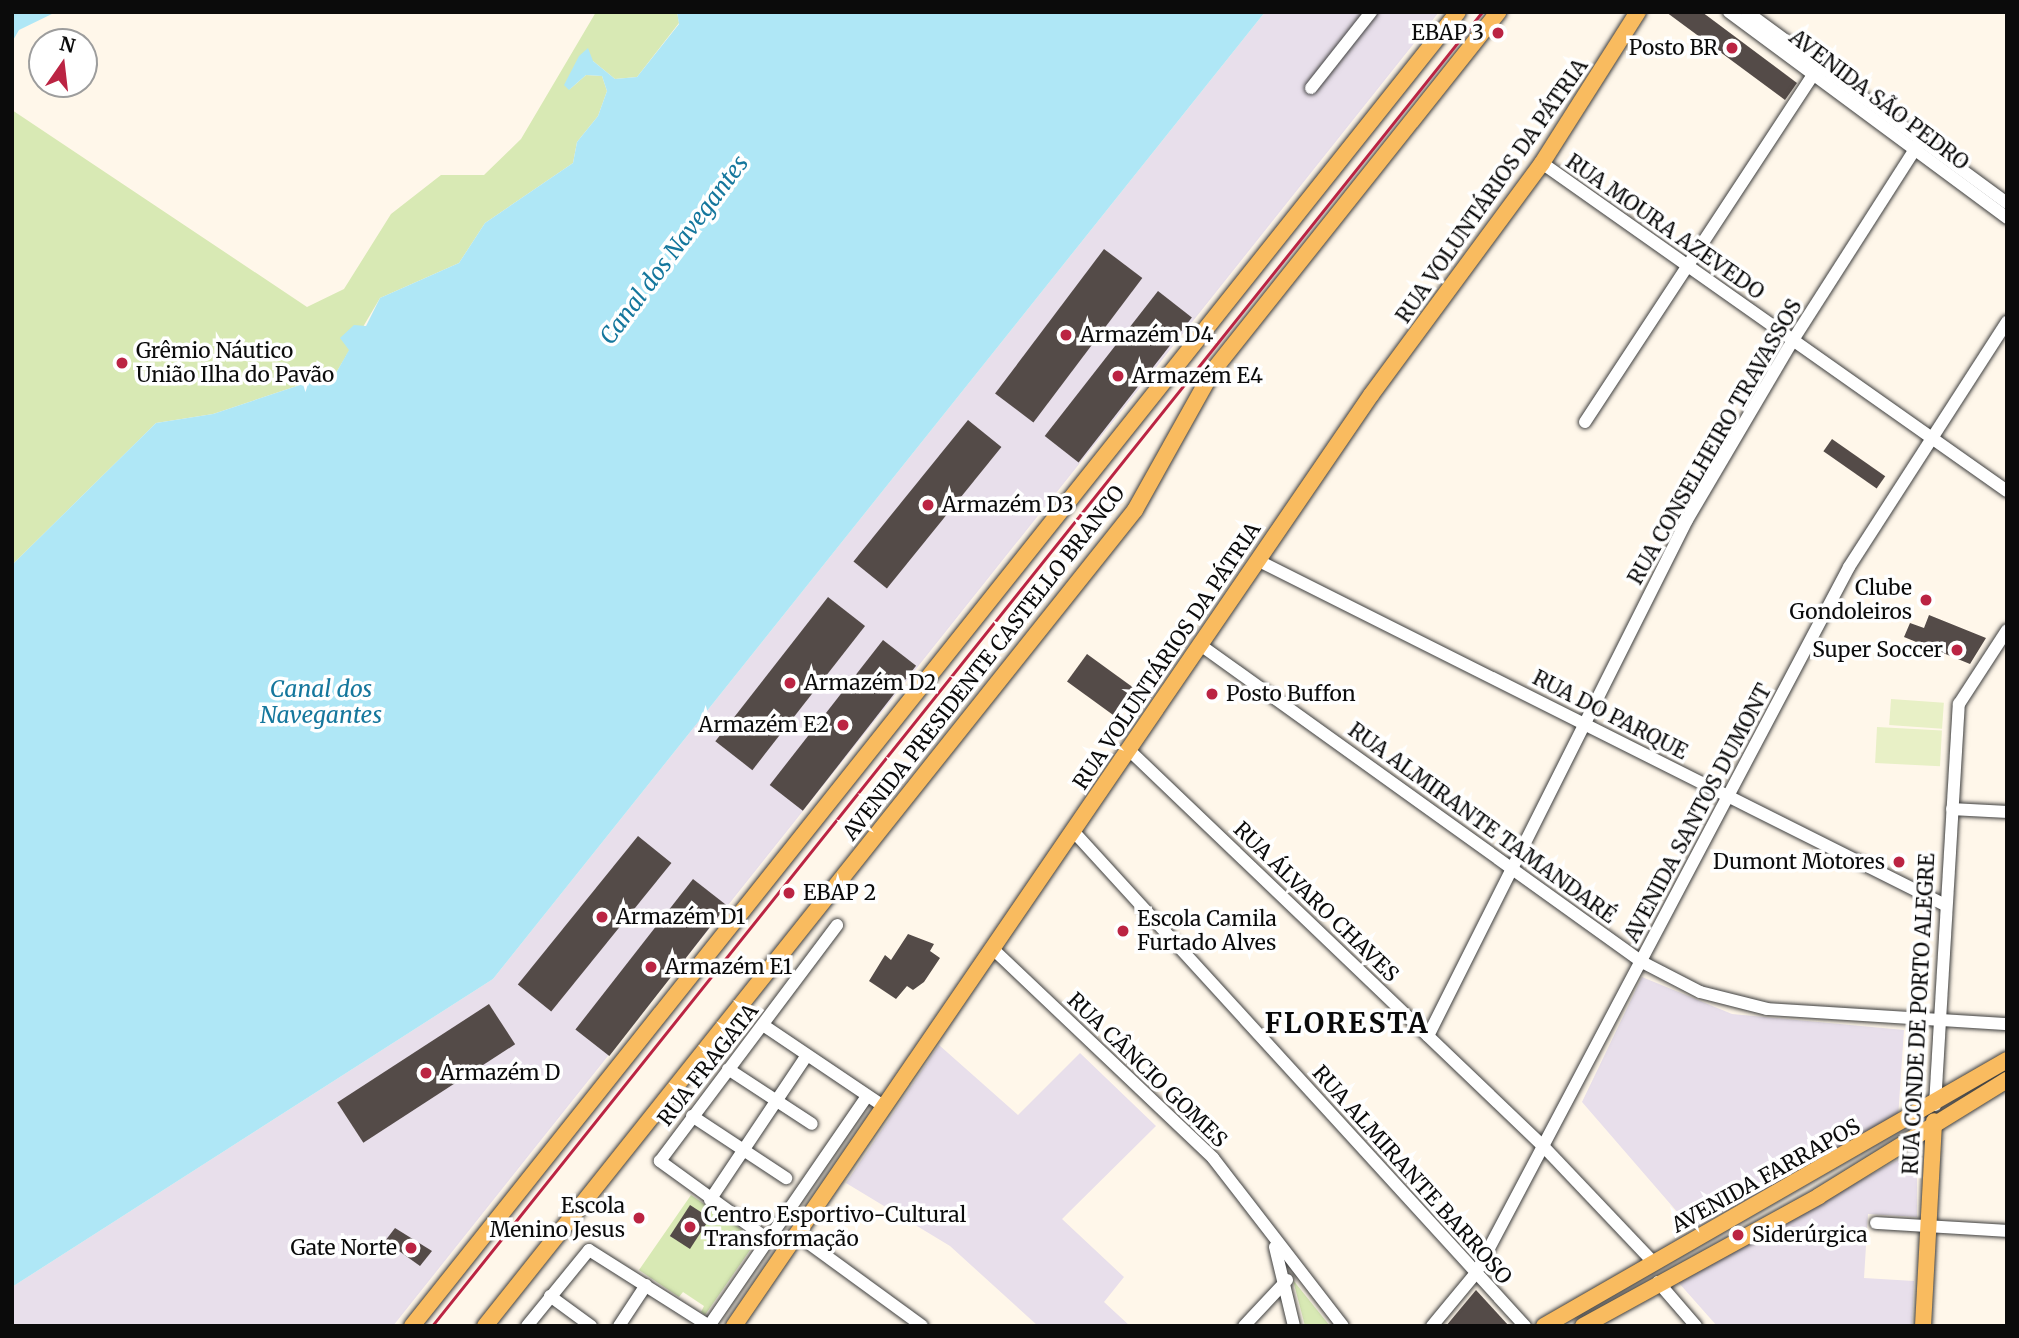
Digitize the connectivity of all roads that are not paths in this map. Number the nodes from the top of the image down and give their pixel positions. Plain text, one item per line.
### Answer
1 (1371, 12) edge
2 (1458, 12) edge
3 (1498, 12) edge
4 (1639, 12) edge
5 (1729, 12) edge
6 (1747, 12) edge
7 (1813, 75) junction
8 (1311, 88) dead end
9 (1918, 145) junction
10 (1542, 163) junction
11 (2007, 203) edge
12 (2007, 218) edge
13 (1687, 266) junction
14 (2007, 322) edge
15 (1793, 340) junction
16 (1585, 422) dead end
17 (1931, 437) junction
18 (2007, 491) edge
19 (1257, 560) junction
20 (2007, 630) edge
21 (1199, 644) junction
22 (1584, 724) junction
23 (1129, 750) junction
24 (1728, 796) junction
25 (1952, 808) junction
26 (2007, 812) edge
27 (1074, 832) junction
28 (1512, 866) junction
29 (1945, 905) junction
30 (836, 925) dead end
31 (994, 950) junction
32 (1642, 962) junction
33 (1940, 1018) junction
34 (2007, 1024) edge
35 (763, 1025) junction
36 (1428, 1036) junction
37 (807, 1055) junction
38 (2007, 1060) edge
39 (728, 1069) junction
40 (2007, 1080) edge
41 (867, 1096) junction
42 (776, 1101) junction
43 (1935, 1105) junction
44 (883, 1106) junction
45 (692, 1116) junction
46 (812, 1124) dead end
47 (1934, 1127) junction
48 (1543, 1146) junction
49 (743, 1150) junction
50 (786, 1178) dead end
51 (710, 1200) junction
52 (1876, 1223) dead end
53 (1928, 1226) junction
54 (2007, 1231) edge
55 (796, 1234) junction
56 (769, 1240) junction
57 (1274, 1243) junction
58 (1653, 1262) junction
59 (1297, 1270) junction
60 (1476, 1273) junction
61 (1658, 1282) junction
62 (1283, 1284) junction
63 (646, 1285) junction
64 (550, 1296) junction
65 (1694, 1325) edge
66 (412, 1326) edge
67 (487, 1326) edge
68 (527, 1326) edge
69 (591, 1326) edge
70 (619, 1326) edge
71 (709, 1326) edge
72 (734, 1326) edge
73 (922, 1326) edge
74 (1244, 1326) edge
75 (1294, 1326) edge
76 (1343, 1326) edge
77 (1432, 1326) edge
78 (1525, 1326) edge
79 (1544, 1326) edge
80 (1583, 1326) edge
81 (1923, 1326) edge

1 - 8 street
2 - 66 main road, AVENIDA PRESIDENTE CASTELLO BRANCO
3 - 67 main road, AVENIDA PRESIDENTE CASTELLO BRANCO
4 - 10 main road, RUA VOLUNTÁRIOS DA PÁTRIA
5 - 7 street, AVENIDA SÃO PEDRO
6 - 9 street, AVENIDA SÃO PEDRO
7 - 9 street, AVENIDA SÃO PEDRO
7 - 13 street
9 - 11 street, AVENIDA SÃO PEDRO
9 - 12 street, AVENIDA SÃO PEDRO
9 - 15 street, RUA CONSELHEIRO TRAVASSOS
10 - 13 street, RUA MOURA AZEVEDO
10 - 19 main road, RUA VOLUNTÁRIOS DA PÁTRIA
13 - 15 street, RUA MOURA AZEVEDO
13 - 16 street
14 - 17 street, AVENIDA SANTOS DUMONT
15 - 17 street, RUA MOURA AZEVEDO
15 - 22 street, RUA CONSELHEIRO TRAVASSOS
17 - 18 street, RUA MOURA AZEVEDO
17 - 24 street, AVENIDA SANTOS DUMONT
19 - 21 main road, RUA VOLUNTÁRIOS DA PÁTRIA
19 - 22 street, RUA DO PARQUE
20 - 25 street, RUA CONDE DE PORTO ALEGRE
21 - 23 main road, RUA VOLUNTÁRIOS DA PÁTRIA
21 - 28 street, RUA ALMIRANTE TAMANDARÉ
22 - 24 street, RUA DO PARQUE
22 - 28 street, RUA CONSELHEIRO TRAVASSOS
23 - 27 main road, RUA VOLUNTÁRIOS DA PÁTRIA
23 - 36 street, RUA ÁLVARO CHAVES
24 - 29 street, RUA DO PARQUE
24 - 32 street, AVENIDA SANTOS DUMONT
25 - 26 street
25 - 29 street, RUA CONDE DE PORTO ALEGRE
27 - 31 main road, RUA VOLUNTÁRIOS DA PÁTRIA
27 - 60 street, RUA ALMIRANTE BARROSO
28 - 32 street, RUA ALMIRANTE TAMANDARÉ
28 - 36 street, RUA CONSELHEIRO TRAVASSOS
29 - 33 street, RUA CONDE DE PORTO ALEGRE
30 - 35 street, RUA FRAGATA
31 - 44 main road, RUA VOLUNTÁRIOS DA PÁTRIA
31 - 57 street, RUA CÂNCIO GOMES
32 - 33 street, RUA ALMIRANTE TAMANDARÉ
32 - 48 street, AVENIDA SANTOS DUMONT
33 - 34 street, RUA ALMIRANTE TAMANDARÉ
33 - 43 street, RUA CONDE DE PORTO ALEGRE
35 - 37 street
35 - 39 street, RUA FRAGATA
36 - 48 street, RUA ÁLVARO CHAVES
37 - 41 street
37 - 42 street
38 - 43 main road, AVENIDA FARRAPOS
39 - 42 street
39 - 45 street, RUA FRAGATA
40 - 47 main road, AVENIDA FARRAPOS
41 - 44 street
41 - 56 street
42 - 46 street
42 - 49 street
43 - 47 main road, RUA CONDE DE PORTO ALEGRE
43 - 58 main road, AVENIDA FARRAPOS
44 - 55 main road, RUA VOLUNTÁRIOS DA PÁTRIA
45 - 49 street
45 - 51 street, RUA FRAGATA
47 - 53 main road, RUA CONDE DE PORTO ALEGRE
47 - 61 main road, AVENIDA FARRAPOS
48 - 58 street, RUA ÁLVARO CHAVES
48 - 60 street, AVENIDA SANTOS DUMONT
49 - 50 street
49 - 51 street
51 - 56 street
52 - 53 street
53 - 54 street
53 - 81 main road, RUA CONDE DE PORTO ALEGRE
55 - 72 main road, RUA VOLUNTÁRIOS DA PÁTRIA
55 - 73 street
56 - 71 street
57 - 59 street, RUA CÂNCIO GOMES
57 - 62 street
58 - 79 main road, AVENIDA FARRAPOS
59 - 62 street
59 - 76 street, RUA CÂNCIO GOMES
60 - 77 street, AVENIDA SANTOS DUMONT
60 - 78 street, RUA ALMIRANTE BARROSO
61 - 65 street
61 - 80 main road, AVENIDA FARRAPOS
62 - 74 street
62 - 75 street
63 - 64 street
63 - 70 street
63 - 71 street
64 - 68 street
64 - 69 street

